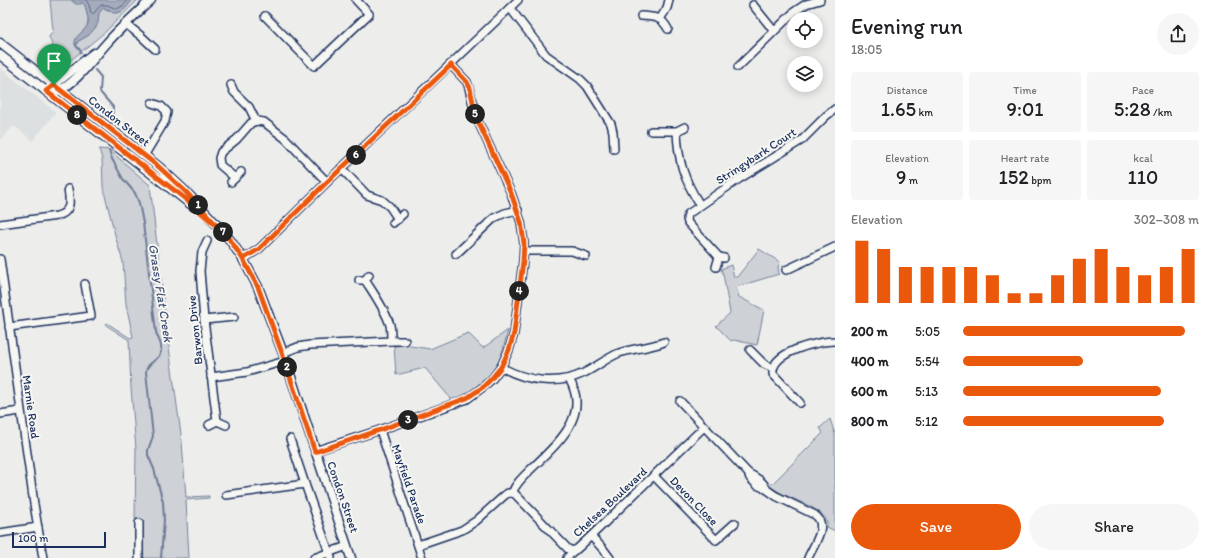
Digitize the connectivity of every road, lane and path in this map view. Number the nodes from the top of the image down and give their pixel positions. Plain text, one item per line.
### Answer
1 (151, 0) edge
2 (356, 0) edge
3 (518, 0) edge
4 (670, 0) edge
5 (820, 0) edge
6 (753, 5) dead end
7 (510, 8) junction
8 (265, 16) dead end
9 (641, 16) dead end
10 (660, 19) junction
11 (126, 24) junction
12 (668, 29) dead end
13 (774, 31) junction
14 (0, 43) edge
15 (106, 43) junction
16 (155, 50) dead end
17 (0, 55) edge
18 (451, 65) junction
19 (738, 67) dead end
20 (54, 85) junction
21 (231, 85) dead end
22 (61, 90) junction
23 (46, 91) junction
24 (152, 103) dead end
25 (835, 108) edge
26 (256, 121) junction
27 (685, 127) dead end
28 (677, 131) junction
29 (651, 132) dead end
30 (614, 149) dead end
31 (144, 156) junction
32 (341, 168) junction
33 (241, 172) dead end
34 (327, 182) junction
35 (68, 189) dead end
36 (700, 205) junction
37 (518, 210) junction
38 (398, 219) dead end
39 (0, 224) edge
40 (217, 226) junction
41 (207, 241) dead end
42 (835, 247) edge
43 (524, 251) junction
44 (456, 254) dead end
45 (586, 256) dead end
46 (0, 259) edge
47 (243, 259) junction
48 (716, 267) dead end
49 (786, 270) dead end
50 (1, 271) edge
51 (364, 278) dead end
52 (85, 284) dead end
53 (235, 317) dead end
54 (204, 320) junction
55 (9, 327) junction
56 (391, 341) junction
57 (405, 341) dead end
58 (835, 341) edge
59 (664, 342) dead end
60 (750, 350) dead end
61 (284, 357) junction
62 (501, 367) junction
63 (773, 368) junction
64 (212, 377) junction
65 (569, 379) junction
66 (680, 401) dead end
67 (800, 403) dead end
68 (20, 411) junction
69 (0, 414) edge
70 (217, 421) junction
71 (209, 425) dead end
72 (226, 425) dead end
73 (704, 427) junction
74 (380, 430) junction
75 (290, 439) dead end
76 (315, 452) junction
77 (654, 476) junction
78 (305, 484) junction
79 (512, 493) junction
80 (226, 495) dead end
81 (139, 523) dead end
82 (736, 523) dead end
83 (38, 527) junction
84 (0, 533) edge
85 (591, 536) junction
86 (418, 545) junction
87 (347, 546) junction
88 (573, 551) junction
89 (330, 555) edge
90 (44, 558) edge
91 (139, 558) edge
92 (314, 558) edge
93 (351, 558) edge
94 (422, 558) edge
95 (567, 558) edge
96 (610, 558) edge
97 (808, 558) edge

1 - 11 main road
2 - 8 street
3 - 7 street
4 - 10 street
5 - 13 street
6 - 13 street
7 - 18 street
7 - 30 street
9 - 10 street
10 - 12 street
11 - 15 main road
11 - 16 street
13 - 19 street
14 - 20 main road, Condon Street
15 - 20 main road
15 - 22 main road
17 - 23 main road, Condon Street
18 - 32 street
18 - 37 street
20 - 22 main road, Condon Street
20 - 23 main road
21 - 26 street
22 - 23 main road
22 - 31 main road, Condon Street
23 - 40 main road, Condon Street
24 - 31 street
25 - 36 street, Stringybark Court
26 - 33 street
26 - 34 street
27 - 28 street
28 - 29 street
28 - 36 street
31 - 40 main road, Condon Street
32 - 34 street
32 - 38 street
34 - 47 street
35 - 39 street
36 - 48 street, Stringybark Court
37 - 43 street
37 - 44 street
40 - 47 main road, Condon Street
41 - 54 street, Barwon Drive
42 - 49 street
43 - 45 street
43 - 62 street
46 - 50 street, Marnie Road
47 - 61 main road, Condon Street
50 - 55 street, Marnie Road
51 - 56 street
52 - 55 street
53 - 54 street
54 - 64 street, Barwon Drive
55 - 68 street, Marnie Road
56 - 57 street, Barwon Drive
56 - 61 street, Barwon Drive
58 - 63 street
59 - 65 street
60 - 63 street
61 - 64 street, Barwon Drive
61 - 76 main road, Condon Street
62 - 65 street
62 - 74 street
63 - 67 street
64 - 70 street, Barwon Drive
65 - 79 street
66 - 73 street
68 - 69 street
68 - 83 street, Marnie Road
70 - 71 street
70 - 72 street
73 - 77 street, Chelsea Boulevard
73 - 97 street
74 - 76 street
74 - 86 street, Mayfield Parade
75 - 78 street
76 - 87 main road, Condon Street
77 - 82 street, Devon Close
77 - 85 street, Chelsea Boulevard
78 - 80 street
78 - 89 street
79 - 86 street
79 - 88 street, Chelsea Boulevard
81 - 91 street
83 - 84 street
83 - 90 street, Marnie Road
85 - 88 street, Chelsea Boulevard
85 - 96 street
86 - 94 street, Mayfield Parade
87 - 89 street
87 - 93 main road, Condon Street
88 - 95 street
89 - 92 street

